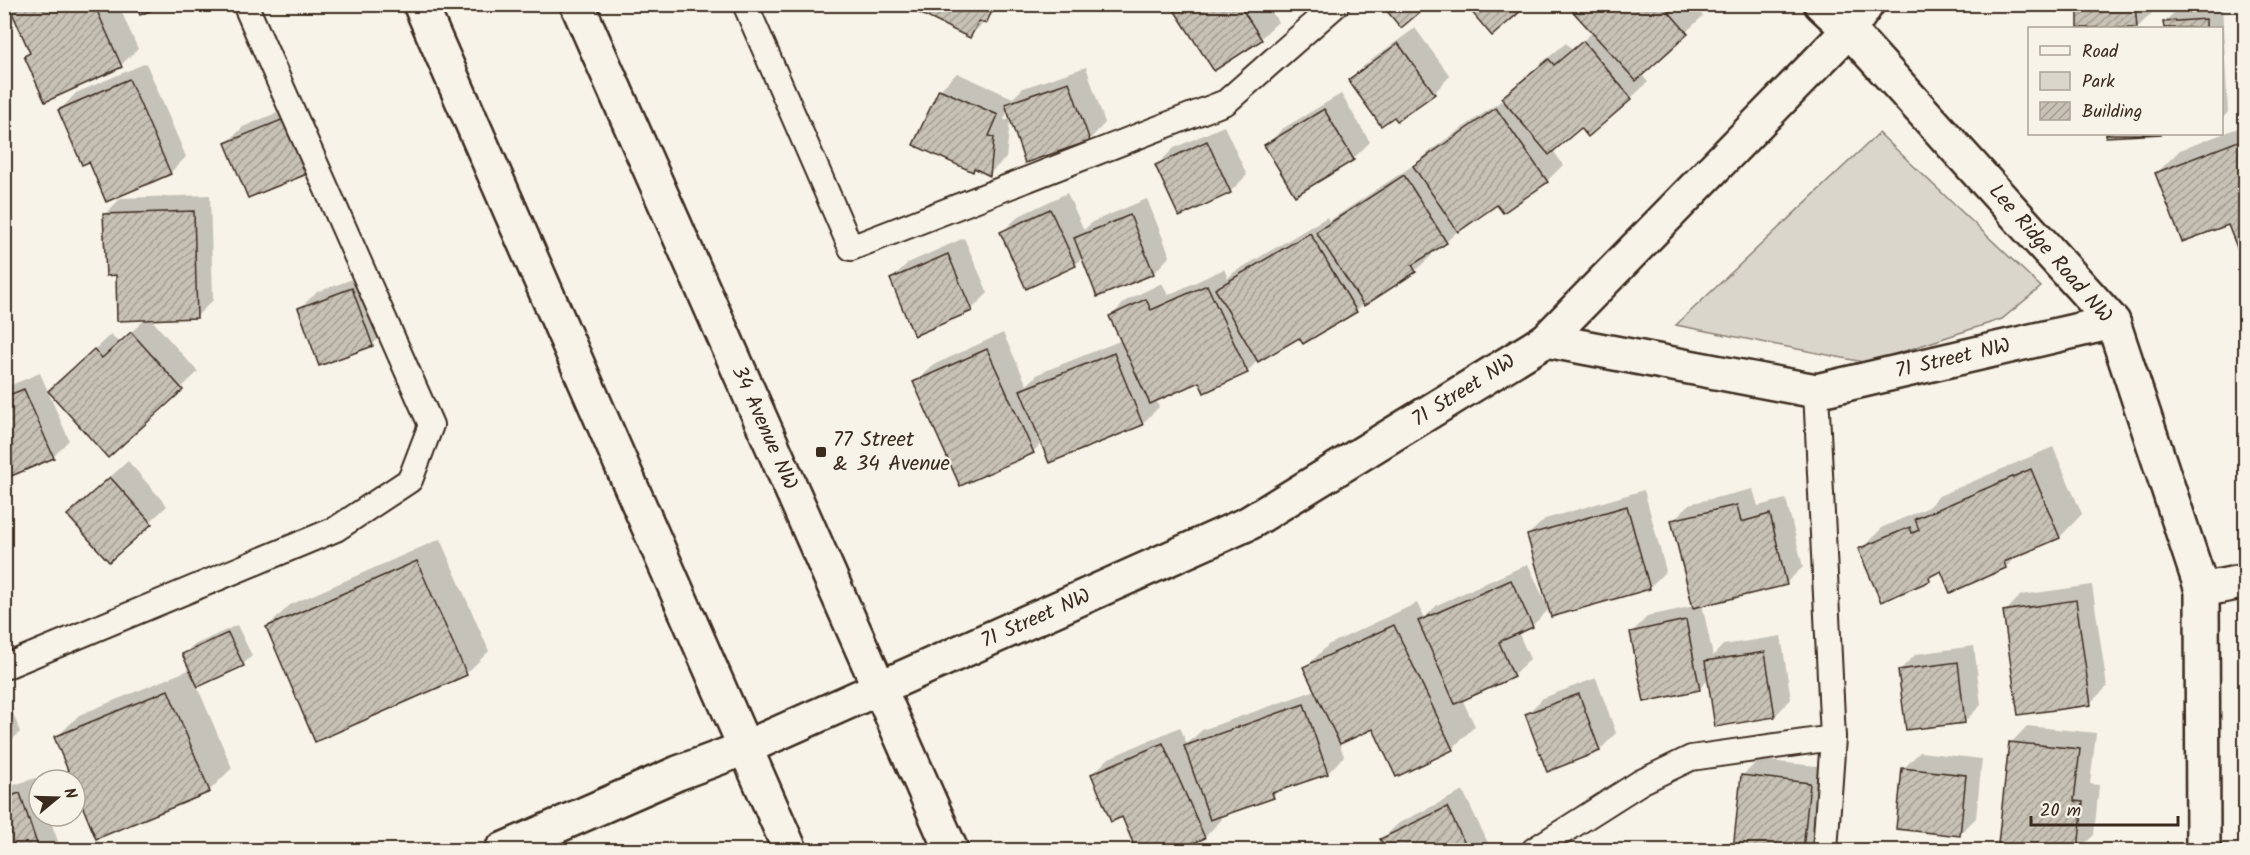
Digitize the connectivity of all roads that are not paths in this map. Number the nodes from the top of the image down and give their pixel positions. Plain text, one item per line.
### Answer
1 (246, 4) edge
2 (420, 4) edge
3 (577, 4) edge
4 (745, 4) edge
5 (1336, 4) edge
6 (1821, 4) edge
7 (1858, 17) edge
8 (2113, 322) junction
9 (1546, 340) junction
10 (1816, 391) junction
11 (2246, 581) edge
12 (2202, 590) junction
13 (4, 667) edge
14 (879, 689) junction
15 (1833, 738) junction
16 (745, 748) junction
17 (502, 850) edge
18 (790, 850) edge
19 (951, 850) edge
20 (1534, 850) edge
21 (1825, 850) edge
22 (2203, 850) edge

1 - 13 lane
2 - 16 street
3 - 14 street, 34 Avenue NW
4 - 5 lane
6 - 7 street, Lee Ridge Road NW
7 - 8 street, Lee Ridge Road NW
7 - 9 street, 71 Street NW
8 - 10 street, 71 Street NW
8 - 12 street, Lee Ridge Road NW
9 - 10 street, 71 Street NW
9 - 14 street, 71 Street NW
10 - 15 lane
11 - 12 street
12 - 22 street, Lee Ridge Road NW
14 - 16 street, 71 Street NW
14 - 19 street, 34 Avenue NW
15 - 20 lane
15 - 21 lane
16 - 17 street, 71 Street NW
16 - 18 street

